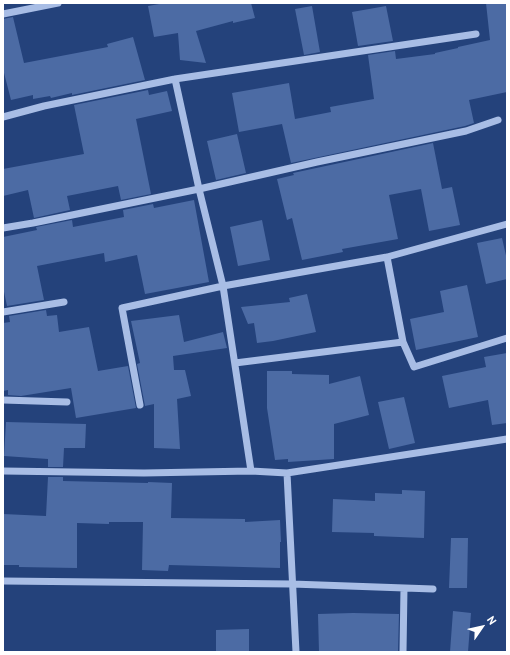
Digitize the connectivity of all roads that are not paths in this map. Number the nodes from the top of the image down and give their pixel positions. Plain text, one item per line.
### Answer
1 (58, 3) edge
2 (3, 14) edge
3 (476, 34) dead end
4 (175, 79) junction
5 (3, 117) edge
6 (498, 120) dead end
7 (199, 189) junction
8 (507, 224) edge
9 (3, 228) edge
10 (387, 257) junction
11 (223, 286) junction
12 (64, 302) dead end
13 (3, 312) edge
14 (507, 338) edge
15 (403, 342) junction
16 (235, 363) junction
17 (3, 400) edge
18 (67, 402) dead end
19 (140, 405) dead end
20 (507, 439) edge
21 (3, 471) edge
22 (251, 471) junction
23 (287, 473) junction
24 (3, 581) edge
25 (292, 584) junction
26 (404, 588) junction
27 (433, 589) dead end
28 (296, 652) edge
29 (403, 652) edge

1 - 2 street
3 - 4 street
4 - 5 street
4 - 7 street
6 - 7 street
7 - 9 street
7 - 11 street
8 - 10 street
10 - 11 street
10 - 15 street
11 - 16 street
11 - 19 street
12 - 13 street
14 - 15 street
15 - 16 street
16 - 22 street
17 - 18 street
20 - 23 street
21 - 22 street
22 - 23 street
23 - 25 street
24 - 25 street
25 - 26 street
25 - 28 street
26 - 27 street
26 - 29 street

